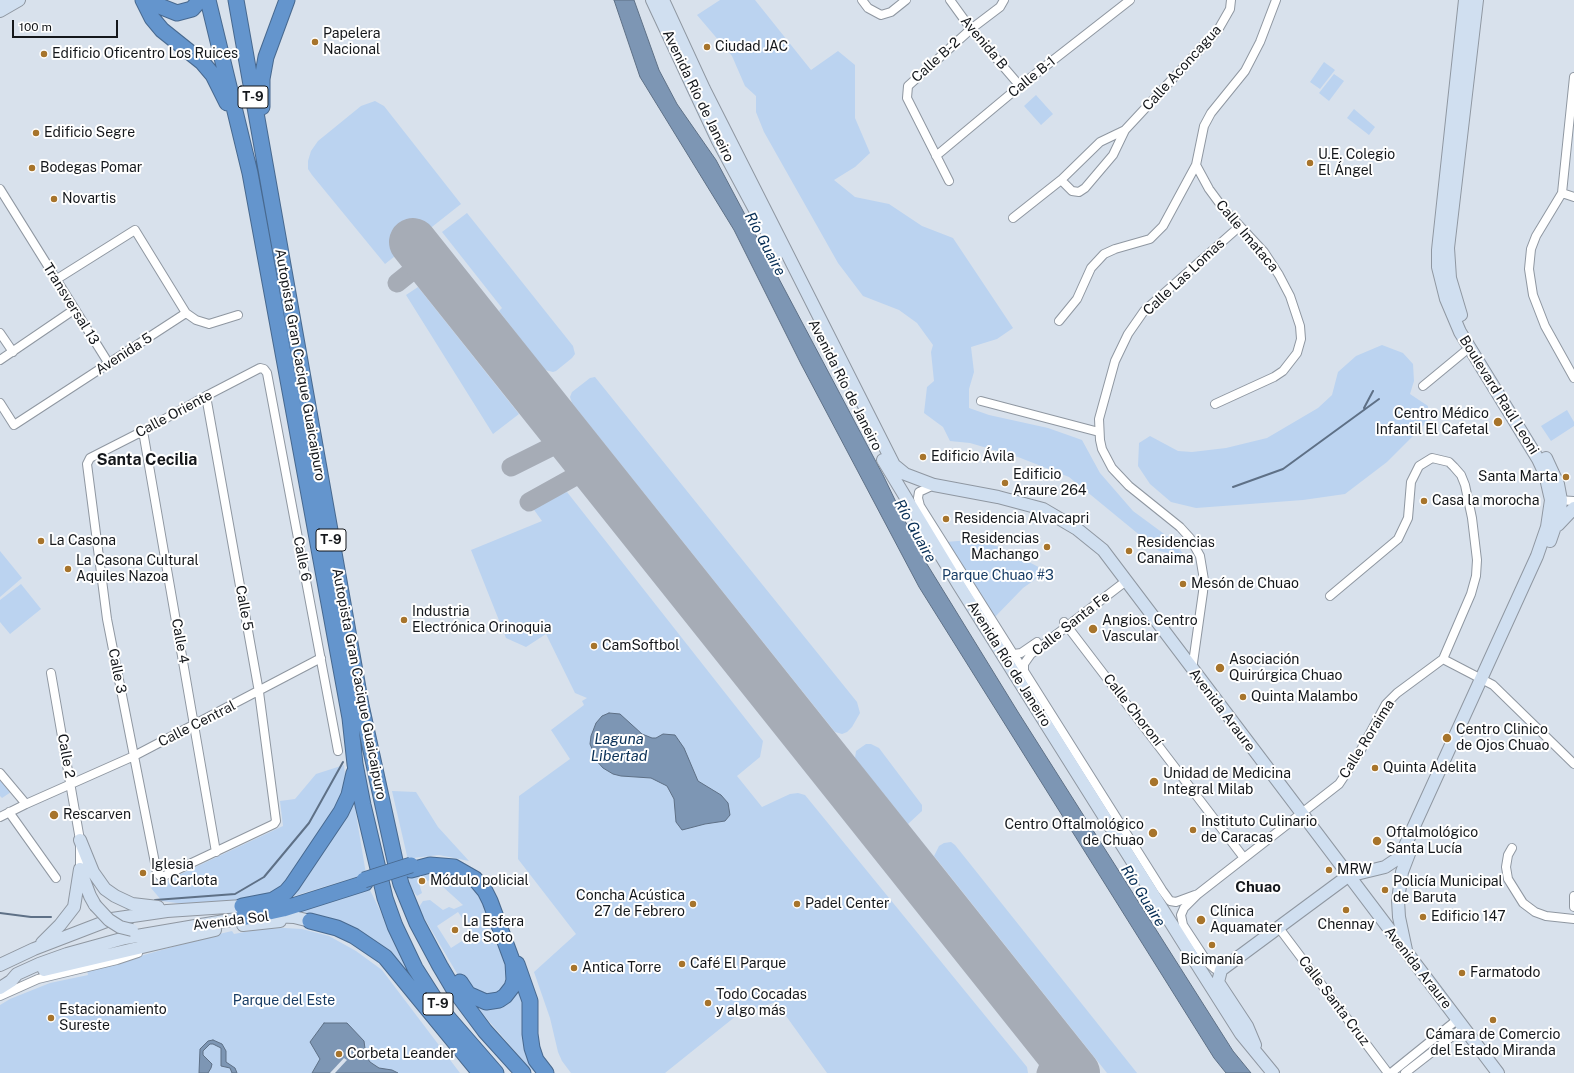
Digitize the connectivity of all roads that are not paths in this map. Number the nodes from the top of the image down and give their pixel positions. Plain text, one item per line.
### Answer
1 (19, 0) edge
2 (143, 0) edge
3 (153, 0) edge
4 (200, 0) edge
5 (208, 0) edge
6 (236, 0) edge
7 (287, 0) edge
8 (652, 0) edge
9 (663, 0) edge
10 (862, 0) edge
11 (906, 0) edge
12 (950, 0) edge
13 (1004, 0) edge
14 (1130, 0) edge
15 (1231, 0) edge
16 (1276, 0) edge
17 (1465, 0) edge
18 (1477, 0) edge
19 (0, 11) edge
20 (971, 29) junction
21 (1574, 77) edge
22 (1020, 86) junction
23 (1125, 130) junction
24 (244, 146) junction
25 (936, 156) junction
26 (1196, 165) junction
27 (267, 180) junction
28 (1061, 180) junction
29 (949, 181) dead end
30 (0, 189) edge
31 (1562, 193) junction
32 (1574, 197) edge
33 (1013, 218) dead end
34 (1240, 226) junction
35 (57, 279) junction
36 (75, 309) junction
37 (186, 313) junction
38 (238, 315) dead end
39 (1059, 321) dead end
40 (0, 333) edge
41 (1469, 348) junction
42 (13, 352) junction
43 (0, 360) edge
44 (109, 364) junction
45 (264, 369) joint
46 (1574, 378) edge
47 (1423, 386) dead end
48 (206, 396) junction
49 (980, 401) dead end
50 (0, 402) edge
51 (1215, 404) dead end
52 (143, 431) junction
53 (1099, 432) junction
54 (87, 464) joint
55 (934, 485) junction
56 (1556, 500) junction
57 (1574, 501) edge
58 (1574, 508) edge
59 (1555, 529) junction
60 (1125, 579) junction
61 (958, 584) junction
62 (1330, 596) dead end
63 (988, 616) junction
64 (1066, 624) junction
65 (1195, 643) junction
66 (1175, 647) junction
67 (1014, 654) junction
68 (321, 658) junction
69 (1443, 659) junction
70 (1192, 670) junction
71 (1024, 671) junction
72 (51, 673) dead end
73 (1485, 681) junction
74 (259, 692) junction
75 (194, 725) junction
76 (338, 751) dead end
77 (134, 756) junction
78 (355, 764) junction
79 (1574, 764) edge
80 (0, 773) edge
81 (71, 784) junction
82 (26, 804) junction
83 (9, 812) junction
84 (1301, 814) junction
85 (0, 817) edge
86 (1124, 831) junction
87 (80, 840) junction
88 (1512, 848) dead end
89 (216, 852) junction
90 (1244, 858) junction
91 (1136, 866) junction
92 (411, 868) junction
93 (80, 869) junction
94 (1348, 876) junction
95 (56, 878) dead end
96 (1198, 894) junction
97 (1574, 896) edge
98 (1574, 907) edge
99 (167, 911) junction
100 (242, 912) junction
101 (1574, 919) edge
102 (310, 921) junction
103 (418, 923) junction
104 (1280, 928) junction
105 (149, 933) junction
106 (160, 943) junction
107 (34, 949) junction
108 (1409, 957) junction
109 (0, 964) edge
110 (1221, 970) junction
111 (11, 981) junction
112 (0, 988) edge
113 (0, 996) edge
114 (1461, 1023) junction
115 (1260, 1057) junction
116 (480, 1073) edge
117 (496, 1073) edge
118 (523, 1073) edge
119 (546, 1073) edge
120 (1273, 1073) edge
121 (1390, 1073) edge
122 (1405, 1073) edge
123 (1498, 1073) edge

1 - 19 street
2 - 24 highway
3 - 4 highway
5 - 24 highway, Autopista Gran Cacique Guaicaipuro / T-9
6 - 27 highway, Autopista Gran Cacique Guaicaipuro / T-9
7 - 27 highway
8 - 61 street, Avenida Río de Janeiro
9 - 55 street, Avenida Río de Janeiro
10 - 11 street
12 - 20 street, Avenida B
13 - 20 street, Calle B-2
14 - 22 street, Calle B-1
15 - 23 street, Calle Aconcagua
16 - 26 street
17 - 41 street, Boulevard Raúl Leoni
18 - 56 street, Boulevard Raúl Leoni
20 - 22 street, Avenida B
20 - 25 street, Calle B-2
21 - 31 street
22 - 25 street, Calle B-1
23 - 28 street, Calle Aconcagua
23 - 28 street, Calle Aconcagua
24 - 78 highway, Autopista Gran Cacique Guaicaipuro / T-9
25 - 29 street, Calle B-2
26 - 34 street, Calle Imataca
26 - 39 street
27 - 103 highway, Autopista Gran Cacique Guaicaipuro / T-9
28 - 33 street, Calle Aconcagua
30 - 35 street, Transversal 13
31 - 32 street
31 - 46 street
34 - 51 street, Calle Imataca
34 - 53 street, Calle Las Lomas
35 - 36 street, Transversal 13
35 - 37 street
36 - 42 street
36 - 44 street, Transversal 13
37 - 38 street
37 - 44 street, Avenida 5
40 - 42 street
41 - 47 street
41 - 56 street, Boulevard Raúl Leoni
42 - 43 street
44 - 50 street, Avenida 5
45 - 48 street, Calle Oriente
45 - 68 street, Calle 6
48 - 52 street, Calle Oriente
48 - 74 street, Calle 5
49 - 53 street
52 - 54 street, Calle Oriente
52 - 75 street, Calle 4
53 - 65 street, Calle Las Lomas
54 - 77 street, Calle 3
55 - 60 street, Avenida Araure
55 - 63 street, Avenida Río de Janeiro
56 - 57 street
56 - 59 street, Boulevard Raúl Leoni
56 - 73 street, Boulevard Raúl Leoni
58 - 59 street
59 - 73 street, Boulevard Raúl Leoni
60 - 64 street, Calle Santa Fe
60 - 66 street, Avenida Araure
61 - 63 street
61 - 91 street, Avenida Río de Janeiro
62 - 69 street
63 - 67 street, Avenida Río de Janeiro
64 - 67 street, Calle Santa Fe
64 - 71 street, Calle Santa Fe
64 - 90 street, Calle Choroní
65 - 66 street
65 - 70 street, Calle Las Lomas
66 - 70 street, Avenida Araure
67 - 71 street, Avenida Río de Janeiro
68 - 74 street, Calle Central
68 - 76 street, Calle 6
69 - 73 street
69 - 84 street, Calle Roraima
70 - 84 street, Avenida Araure
71 - 86 street, Avenida Río de Janeiro
72 - 81 street, Calle 2
73 - 79 street
73 - 94 street, Boulevard Raúl Leoni
73 - 108 street, Boulevard Raúl Leoni
74 - 75 street, Calle Central
74 - 89 street, Calle 5
75 - 77 street, Calle Central
75 - 89 street, Calle 4
77 - 81 street, Calle Central
77 - 89 street, Calle 3
78 - 100 highway
78 - 117 highway, Autopista Gran Cacique Guaicaipuro / T-9
80 - 82 street
81 - 82 street, Calle Central
81 - 87 street, Calle 2
82 - 83 street, Calle Central
83 - 85 street, Calle Central
83 - 95 street
84 - 90 street, Calle Roraima
84 - 94 street, Avenida Araure
86 - 91 street
86 - 96 street, Avenida Río de Janeiro
87 - 93 street
87 - 99 street
88 - 101 street
90 - 96 street, Calle Roraima
91 - 115 street, Avenida Río de Janeiro
92 - 100 highway, bridge
92 - 103 highway
92 - 119 highway
93 - 105 street, bridge
93 - 107 street
94 - 104 street
94 - 108 street, Avenida Araure
96 - 110 street, Calle Roraima
97 - 98 street
99 - 100 street, Avenida Sol
99 - 107 street, Avenida Sol
100 - 102 street, Avenida Sol
100 - 105 street, Avenida Sol
102 - 106 street, Avenida Sol
102 - 116 highway
103 - 118 highway, Autopista Gran Cacique Guaicaipuro / T-9
104 - 110 street
104 - 121 street, Calle Santa Cruz
105 - 111 street, Avenida Sol
106 - 111 street, Avenida Sol
106 - 113 street, Avenida Sol
107 - 109 street, Avenida Sol
108 - 114 street, Avenida Araure
110 - 115 street, Avenida Río de Janeiro
111 - 112 street, Avenida Sol
114 - 121 street
114 - 122 street
114 - 123 street, Avenida Araure
115 - 120 street, Avenida Río de Janeiro

